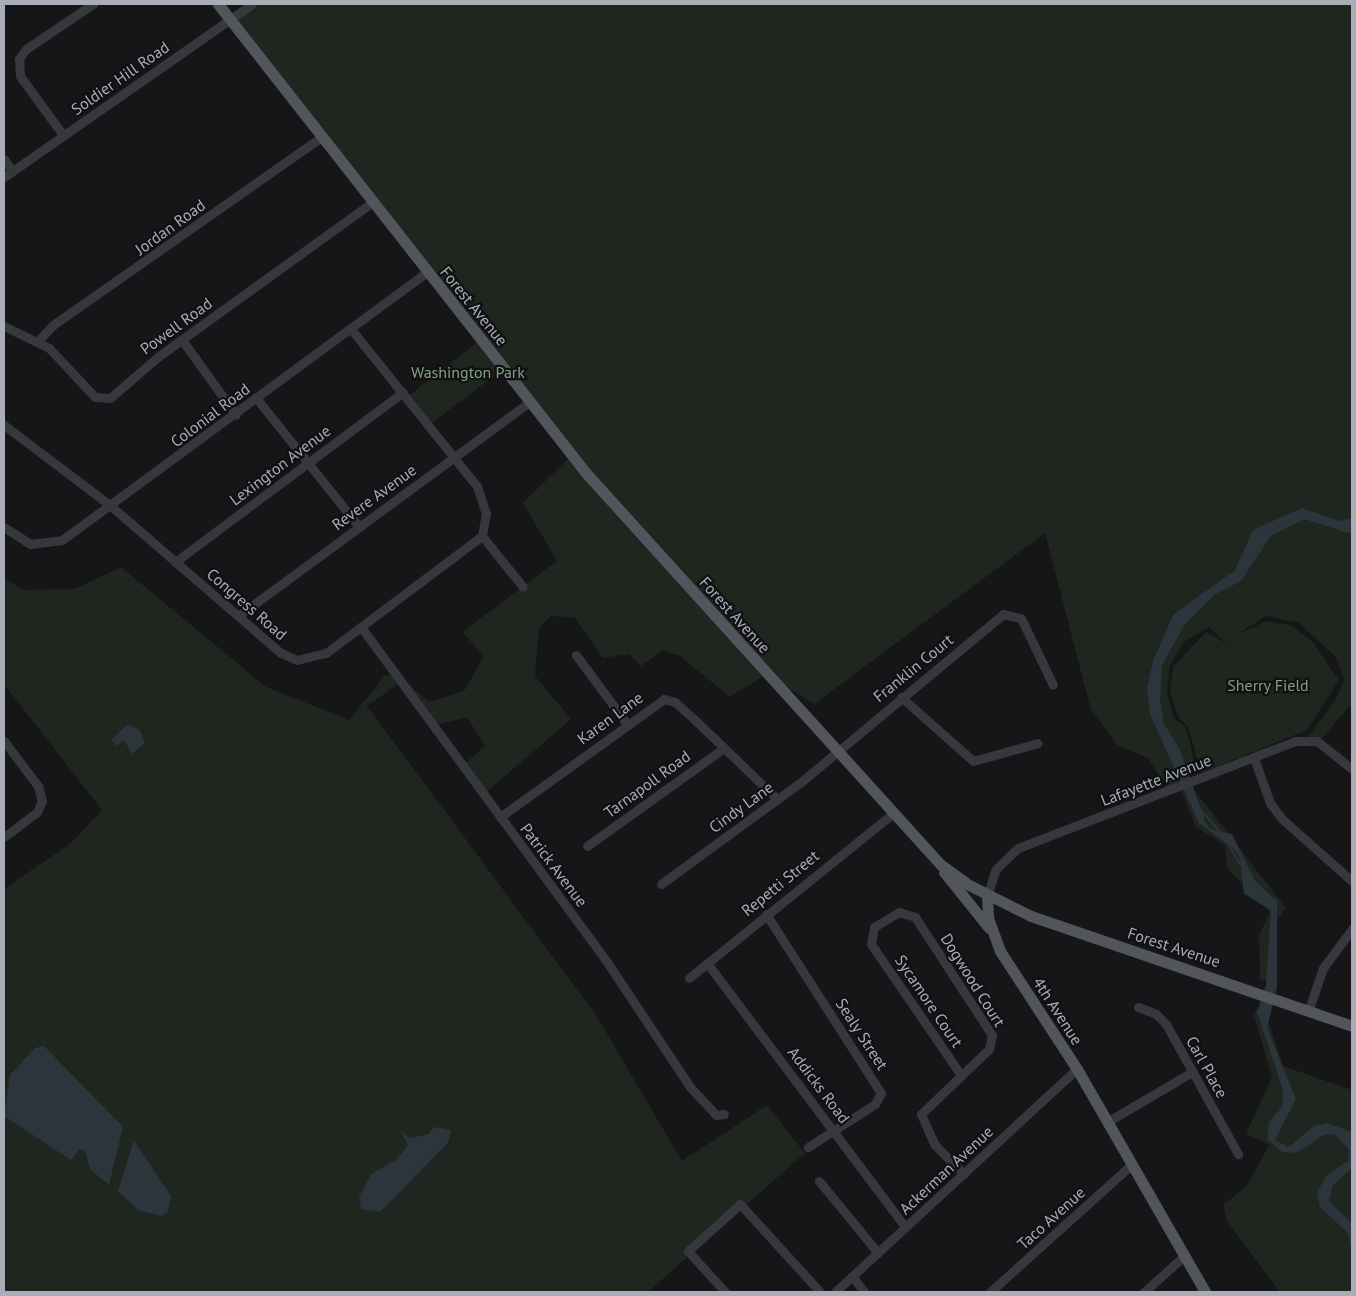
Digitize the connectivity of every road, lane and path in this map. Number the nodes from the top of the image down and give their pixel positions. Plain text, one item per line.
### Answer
1 (93, 4) edge
2 (218, 4) edge
3 (252, 4) edge
4 (231, 20) junction
5 (63, 135) junction
6 (320, 138) junction
7 (4, 159) edge
8 (8, 174) edge
9 (371, 203) junction
10 (426, 273) junction
11 (4, 326) edge
12 (352, 329) junction
13 (182, 340) junction
14 (38, 341) junction
15 (403, 392) junction
16 (257, 399) junction
17 (529, 402) junction
18 (236, 415) junction
19 (4, 425) edge
20 (454, 457) junction
21 (308, 463) junction
22 (111, 506) junction
23 (359, 527) junction
24 (4, 528) edge
25 (482, 536) junction
26 (175, 562) junction
27 (523, 586) dead end
28 (238, 616) junction
29 (361, 627) junction
30 (576, 655) dead end
31 (1053, 685) dead end
32 (901, 697) junction
33 (627, 724) junction
34 (4, 742) edge
35 (1038, 743) dead end
36 (724, 748) junction
37 (834, 750) junction
38 (1254, 758) junction
39 (1352, 770) edge
40 (777, 799) junction
41 (892, 814) junction
42 (500, 817) junction
43 (4, 837) edge
44 (587, 846) dead end
45 (928, 852) junction
46 (1352, 881) edge
47 (660, 884) dead end
48 (987, 896) junction
49 (766, 914) junction
50 (990, 929) junction
51 (1352, 929) edge
52 (871, 944) joint
53 (707, 963) junction
54 (689, 978) dead end
55 (1138, 1007) dead end
56 (1310, 1009) junction
57 (1352, 1026) edge
58 (1077, 1069) junction
59 (1192, 1072) junction
60 (961, 1075) junction
61 (724, 1114) dead end
62 (1108, 1122) junction
63 (834, 1129) junction
64 (808, 1147) dead end
65 (1238, 1154) dead end
66 (1131, 1165) junction
67 (964, 1174) junction
68 (819, 1181) dead end
69 (905, 1228) junction
70 (878, 1253) junction
71 (1184, 1256) junction
72 (852, 1276) junction
73 (725, 1292) edge
74 (820, 1292) edge
75 (835, 1292) edge
76 (864, 1292) edge
77 (990, 1292) edge
78 (1144, 1292) edge
79 (1205, 1292) edge

1 - 5 street
2 - 4 main road, Forest Avenue
3 - 4 street, Soldier Hill Road
4 - 5 street, Soldier Hill Road
4 - 6 main road, Forest Avenue
5 - 8 street, Soldier Hill Road
6 - 9 main road, Forest Avenue
6 - 14 street, Jordan Road
7 - 8 street
9 - 10 main road, Forest Avenue
9 - 13 street, Powell Road
10 - 12 street, Colonial Road
10 - 17 main road, Forest Avenue
11 - 14 street, Powell Road
12 - 15 street
12 - 16 street, Colonial Road
13 - 14 street, Powell Road
13 - 18 street
15 - 20 street
15 - 21 street, Lexington Avenue
16 - 18 street, Colonial Road
16 - 21 street
17 - 20 street, Revere Avenue
17 - 37 main road, Forest Avenue
18 - 22 street, Colonial Road
19 - 22 street, Congress Road
20 - 23 street, Revere Avenue
20 - 25 street
21 - 23 street
21 - 26 street, Lexington Avenue
22 - 24 street, Colonial Road
22 - 26 street, Congress Road
23 - 28 street, Revere Avenue
25 - 27 street
25 - 29 street, Congress Road
26 - 28 street, Congress Road
28 - 29 street, Congress Road
29 - 42 street, Patrick Avenue
30 - 33 street
31 - 32 street, Franklin Court
32 - 35 street
32 - 37 street, Franklin Court
33 - 36 street, Karen Lane
33 - 42 street, Karen Lane
34 - 43 street
36 - 40 street, Karen Lane
36 - 44 street, Tarnapoll Road
37 - 40 street, Cindy Lane
37 - 41 main road
38 - 39 street, Lafayette Avenue
38 - 46 street
38 - 48 street, Lafayette Avenue
40 - 47 street, Cindy Lane
41 - 45 main road
41 - 49 street, Repetti Street
42 - 61 street, Patrick Avenue
45 - 48 main road
45 - 50 main road
48 - 50 main road, 4th Avenue
48 - 56 main road, Forest Avenue
49 - 53 street, Repetti Street
49 - 63 street, Sealy Street
50 - 58 main road, 4th Avenue
51 - 56 street
52 - 60 street, Sycamore Court
52 - 60 street, Dogwood Court
53 - 54 street, Repetti Street
53 - 63 street, Addicks Road
55 - 59 street, Carl Place
56 - 57 main road, Forest Avenue
58 - 62 main road, 4th Avenue
58 - 67 street, Ackerman Avenue
59 - 62 street
59 - 65 street, Carl Place
60 - 67 street, Dogwood Court
62 - 66 main road, 4th Avenue
63 - 64 street, Sealy Street
63 - 69 street, Addicks Road
66 - 71 main road, 4th Avenue
66 - 77 street, Taco Avenue
67 - 69 street, Ackerman Avenue
68 - 70 street
69 - 70 street, Ackerman Avenue
70 - 72 street, Ackerman Avenue
71 - 78 street
71 - 79 main road, 4th Avenue
72 - 75 street, Ackerman Avenue
72 - 76 street
73 - 74 street

